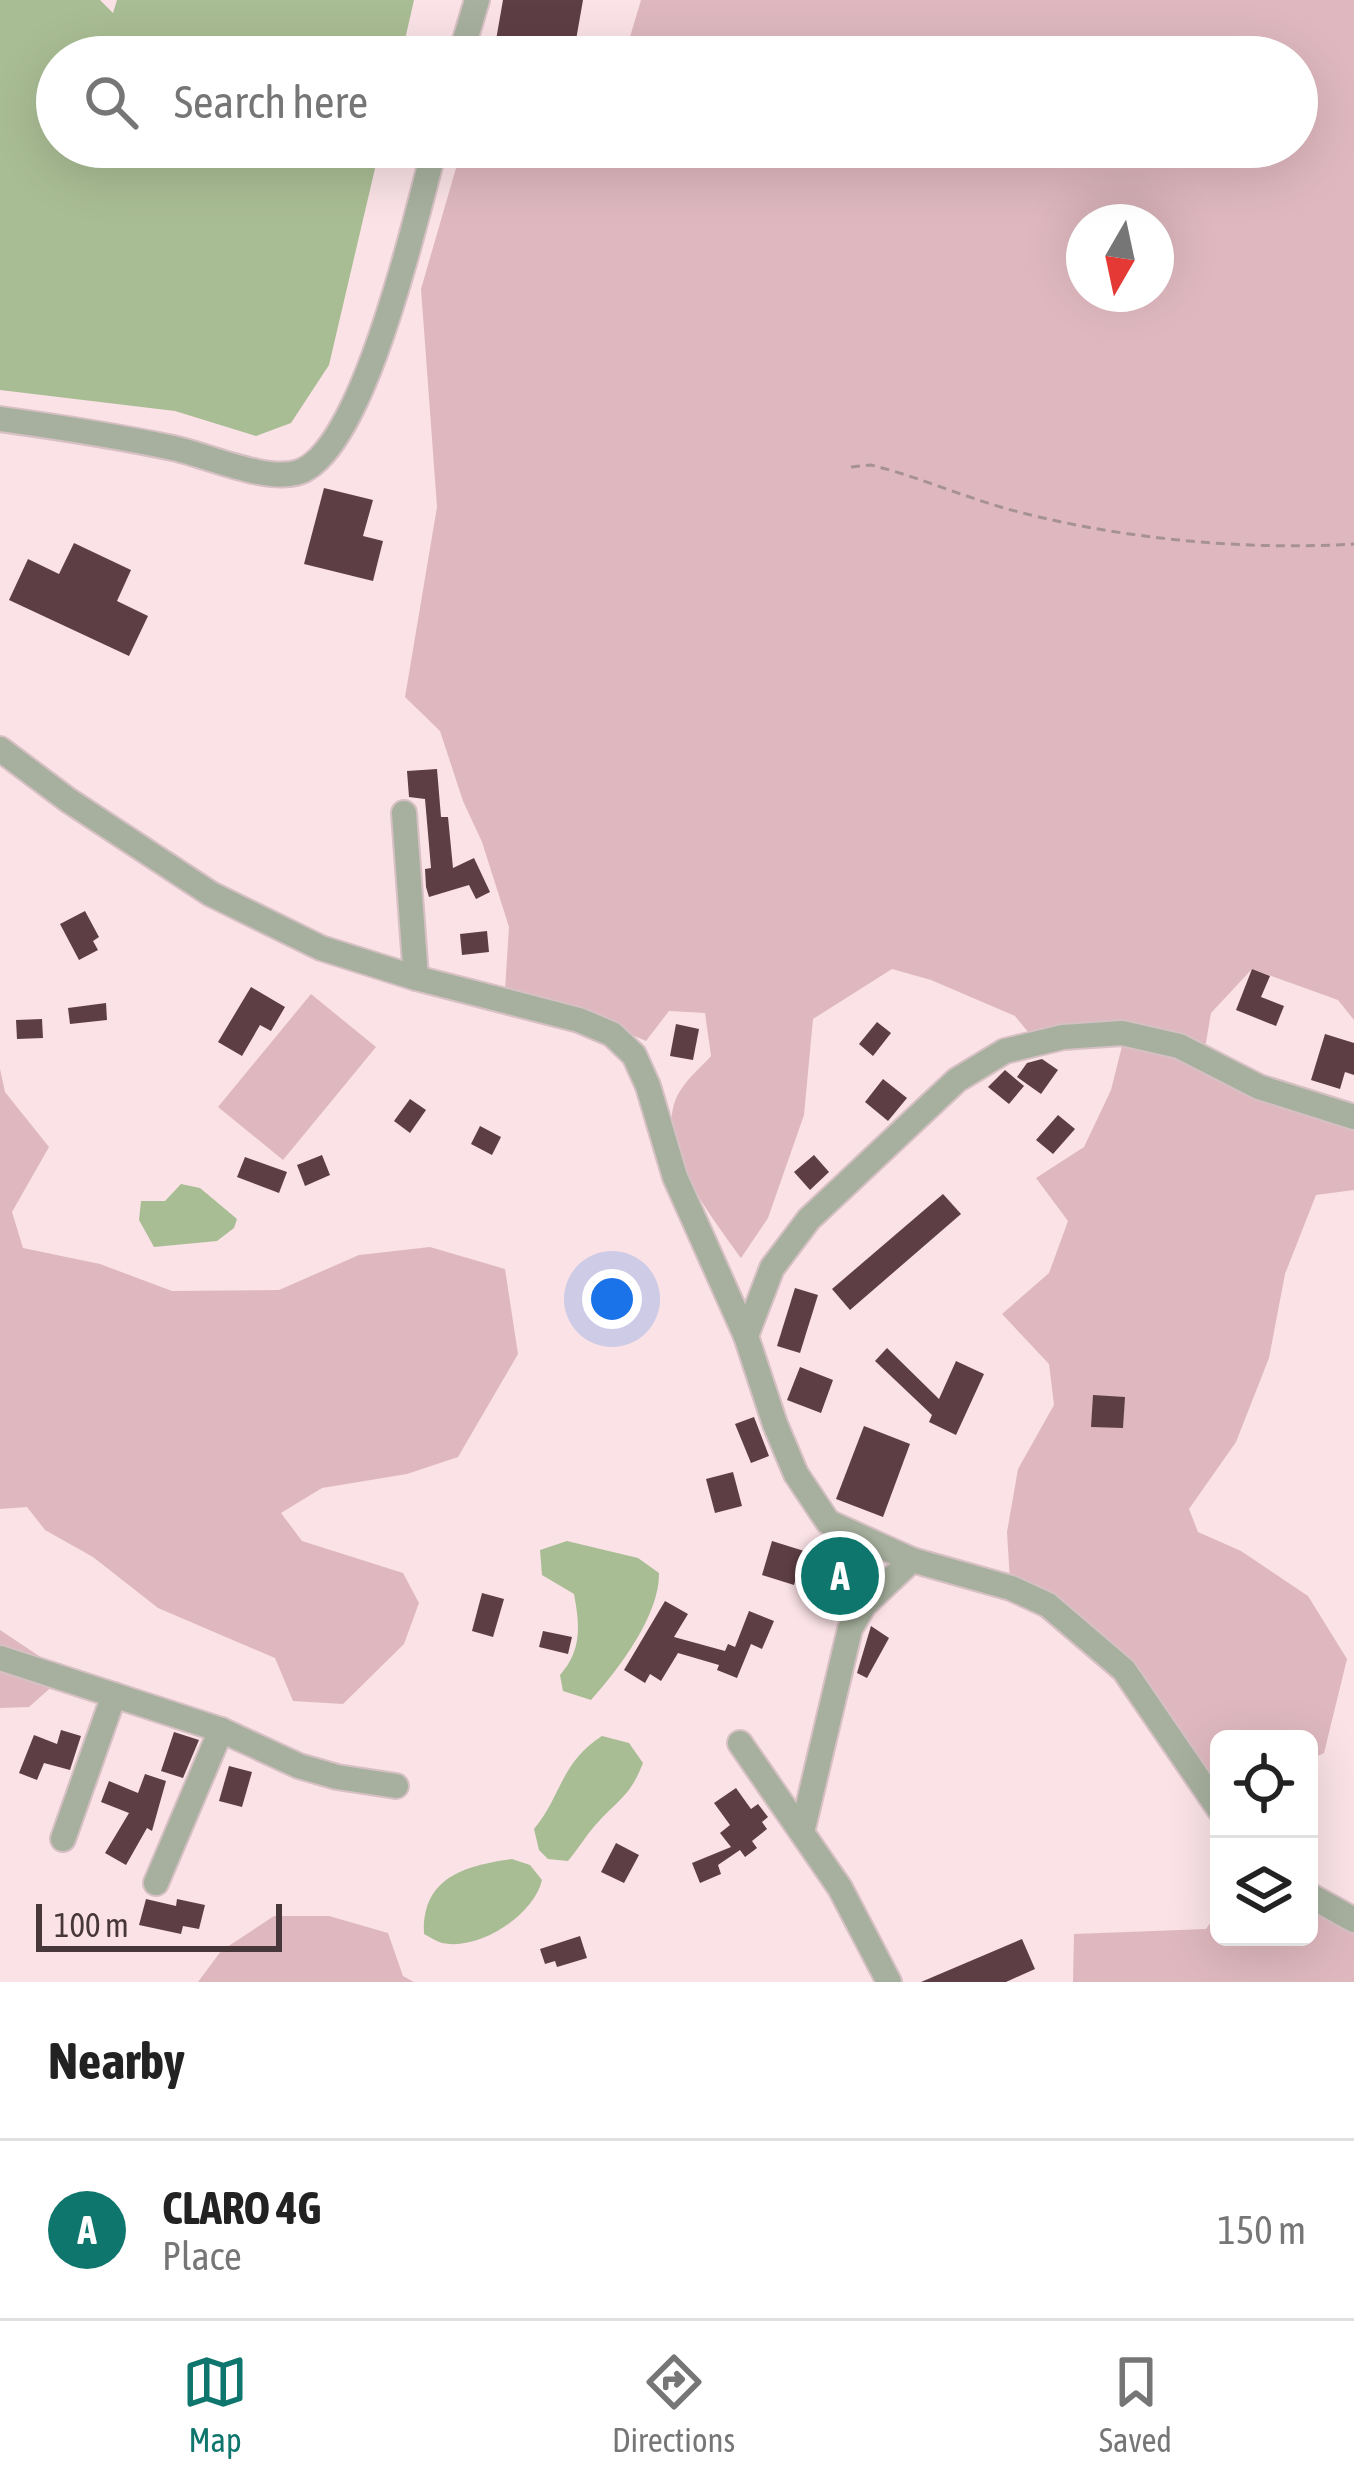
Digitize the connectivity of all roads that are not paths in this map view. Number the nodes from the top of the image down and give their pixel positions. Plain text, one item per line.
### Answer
1 (473, 3) edge
2 (465, 36) edge
3 (429, 168) edge
4 (0, 419) edge
5 (0, 749) edge
6 (404, 813) dead end
7 (416, 978) junction
8 (1354, 1117) edge
9 (746, 1336) junction
10 (912, 1559) junction
11 (0, 1658) edge
12 (114, 1695) junction
13 (221, 1730) junction
14 (740, 1743) dead end
15 (396, 1786) dead end
16 (1210, 1797) edge
17 (802, 1832) junction
18 (63, 1839) dead end
19 (156, 1883) dead end
20 (1318, 1899) edge
21 (1354, 1920) edge
22 (889, 1982) edge

1 - 2 street
3 - 4 street
5 - 7 street
6 - 7 street
7 - 9 street
8 - 9 street
9 - 10 street
10 - 16 street
10 - 17 street
11 - 12 street
12 - 13 street
12 - 18 street
13 - 15 street
13 - 19 street
14 - 17 street
17 - 22 street
20 - 21 street

